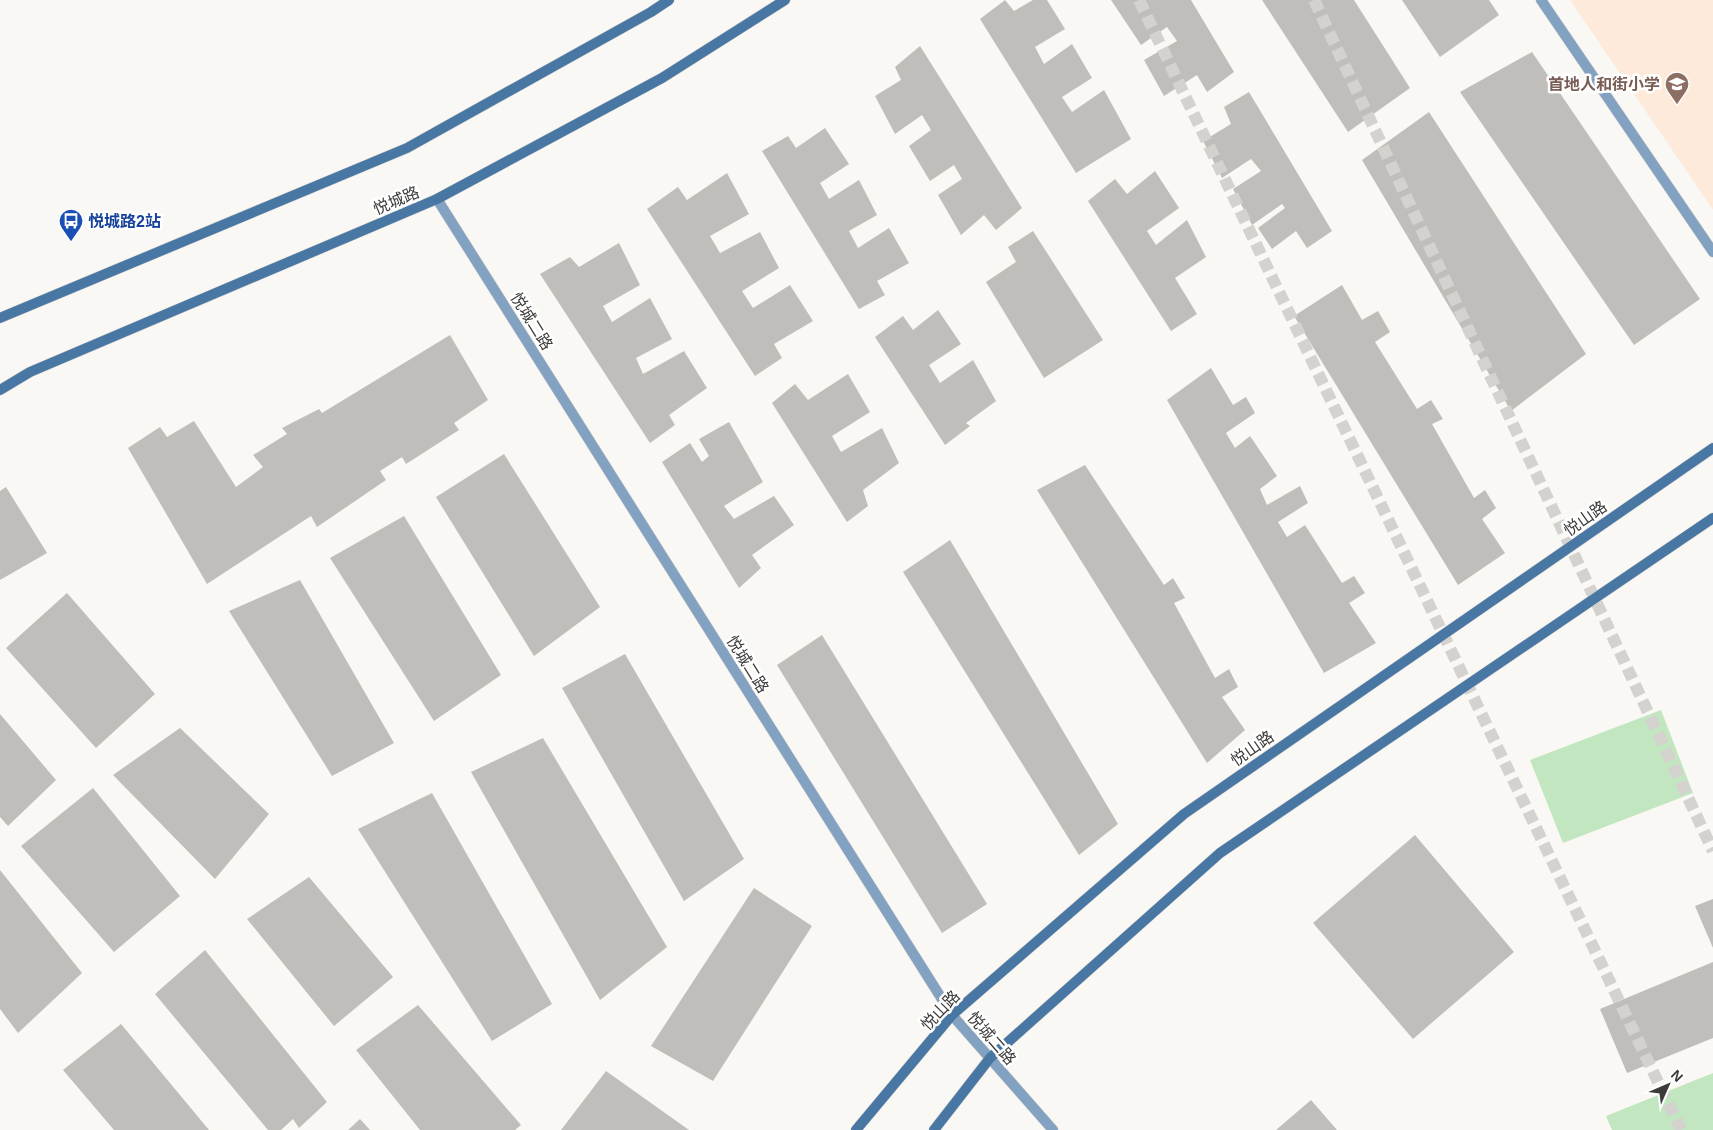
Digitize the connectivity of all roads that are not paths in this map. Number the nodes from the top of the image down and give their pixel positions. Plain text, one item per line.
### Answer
1 (669, 0) edge
2 (785, 0) edge
3 (1541, 0) edge
4 (437, 199) junction
5 (1713, 252) edge
6 (0, 318) edge
7 (0, 390) edge
8 (1713, 448) edge
9 (1713, 518) edge
10 (952, 1015) junction
11 (990, 1058) junction
12 (856, 1130) edge
13 (934, 1130) edge
14 (1053, 1130) edge

1 - 6 main road
2 - 4 main road, 悦城路
3 - 5 street
4 - 7 main road, 悦城路
4 - 10 street, 悦城二路
8 - 10 main road, 悦山路
9 - 11 main road
10 - 11 street, 悦城二路
10 - 12 main road, 悦山路
11 - 13 main road
11 - 14 street, 悦城二路

